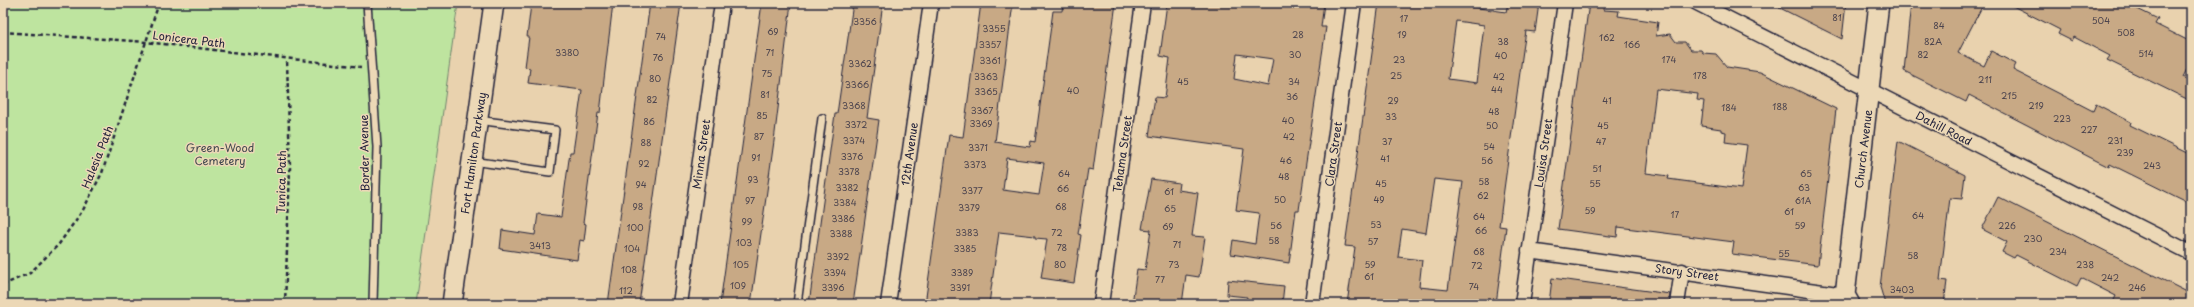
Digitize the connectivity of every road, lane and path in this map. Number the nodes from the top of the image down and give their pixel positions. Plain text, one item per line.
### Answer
1 (159, 3) edge
2 (367, 3) edge
3 (494, 3) edge
4 (722, 3) edge
5 (931, 3) edge
6 (1143, 3) edge
7 (1354, 3) edge
8 (1565, 3) edge
9 (1697, 3) edge
10 (1879, 3) edge
11 (3, 32) edge
12 (146, 42) junction
13 (286, 60) junction
14 (373, 68) junction
15 (1870, 90) junction
16 (822, 118) dead end
17 (477, 120) junction
18 (472, 161) junction
19 (1529, 251) junction
20 (2191, 253) edge
21 (1682, 271) junction
22 (3, 285) edge
23 (1847, 300) edge
24 (285, 304) edge
25 (373, 304) edge
26 (452, 304) edge
27 (680, 304) edge
28 (797, 304) edge
29 (888, 304) edge
30 (1101, 304) edge
31 (1312, 304) edge
32 (1522, 304) edge
33 (1677, 304) edge

1 - 12 path, Halesia Path
2 - 14 lane, Border Avenue
3 - 17 main road, Fort Hamilton Parkway
4 - 27 street, Minna Street
5 - 29 street, 12th Avenue
6 - 30 street, Tehama Street
7 - 31 street, Clara Street
8 - 19 street, Louisa Street
9 - 15 street, Dahill Road
10 - 15 main road, Church Avenue
11 - 12 path, Lonicera Path
12 - 13 path, Lonicera Path
12 - 22 path, Halesia Path
13 - 14 path, Lonicera Path
13 - 24 path, Tunica Path
14 - 25 lane, Border Avenue
15 - 20 street, Dahill Road
15 - 23 main road, Church Avenue
16 - 28 lane
17 - 18 main road, Fort Hamilton Parkway
17 - 18 lane
18 - 26 main road, Fort Hamilton Parkway
19 - 21 street, Story Street
19 - 32 street, Louisa Street
21 - 23 street, Story Street
21 - 33 street

